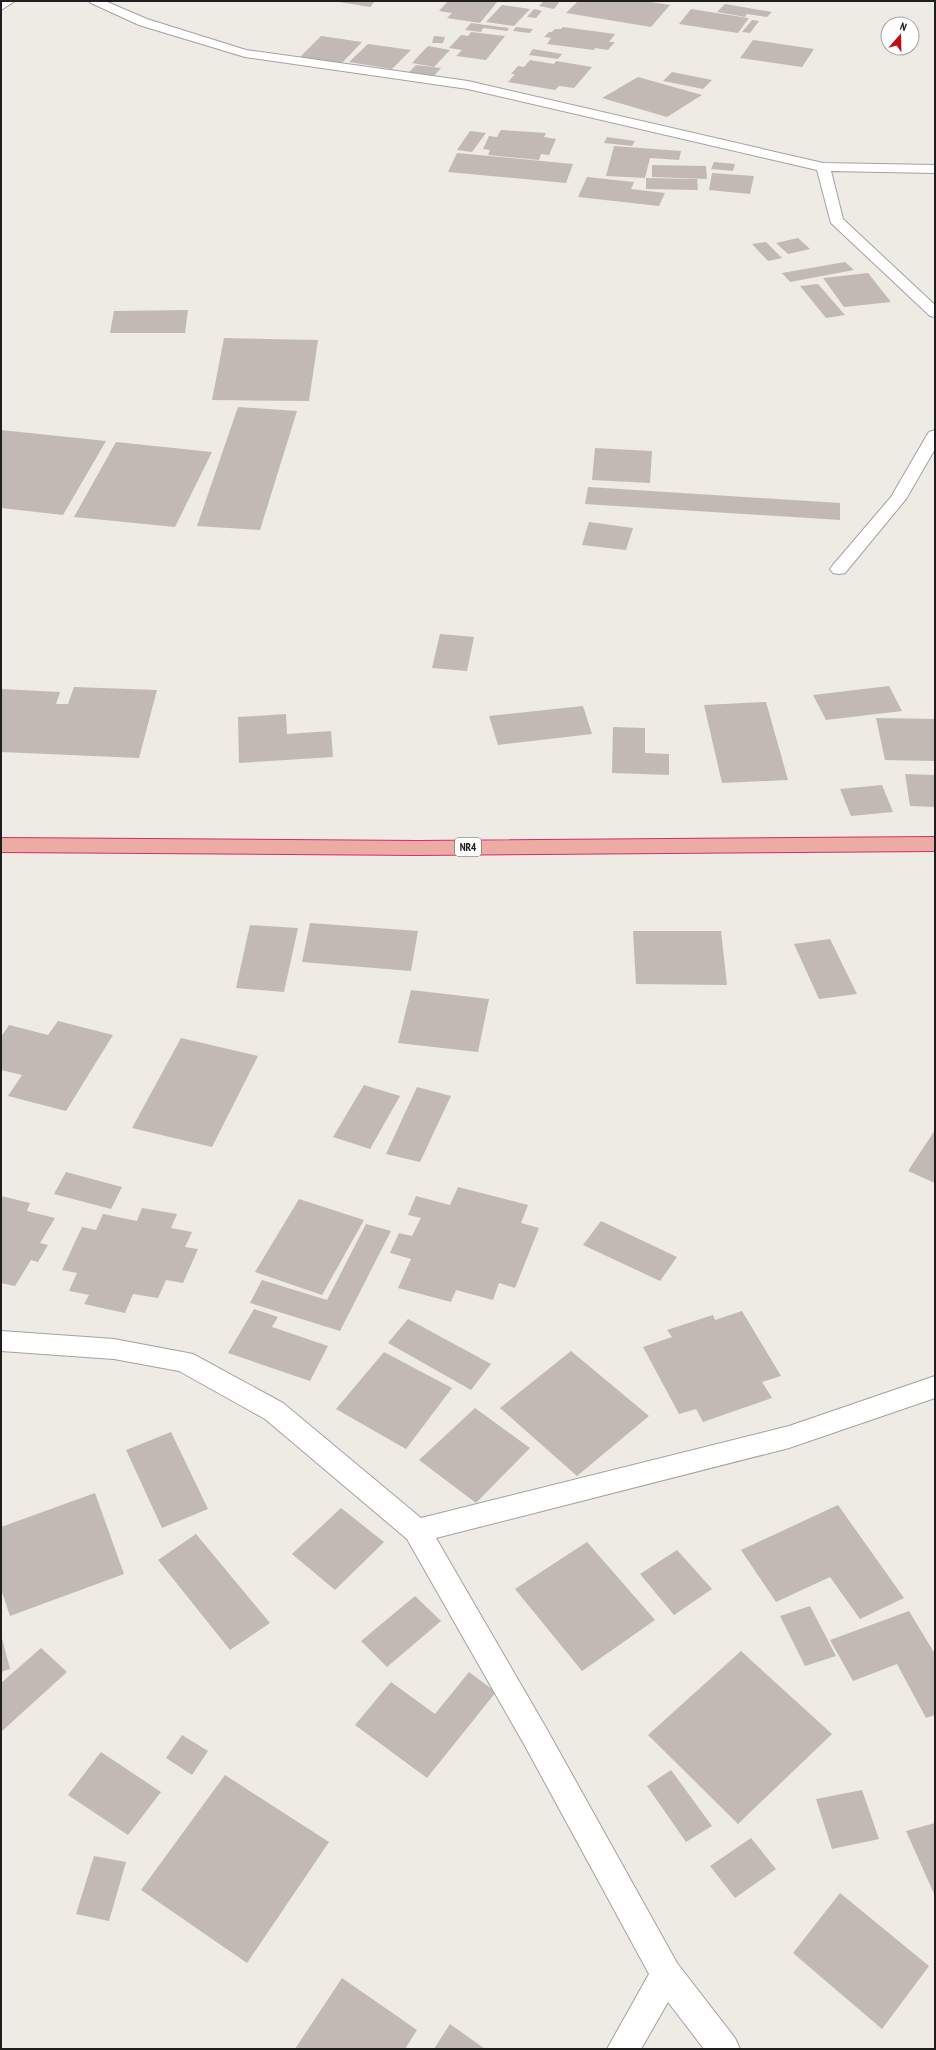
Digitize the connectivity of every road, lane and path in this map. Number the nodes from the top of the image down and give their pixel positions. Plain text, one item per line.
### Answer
1 (10, 1) edge
2 (96, 1) edge
3 (1, 6) edge
4 (823, 167) junction
5 (935, 169) edge
6 (935, 313) edge
7 (935, 434) edge
8 (839, 569) dead end
9 (935, 844) edge
10 (1, 845) edge
11 (1, 1341) edge
12 (935, 1386) edge
13 (417, 1531) junction
14 (666, 1974) junction
15 (623, 2049) edge
16 (724, 2049) edge

1 - 3 street
2 - 4 street
4 - 5 street
4 - 6 street
7 - 8 street
9 - 10 highway, NR4
11 - 13 street
12 - 13 street
13 - 14 street
14 - 15 street
14 - 16 street

